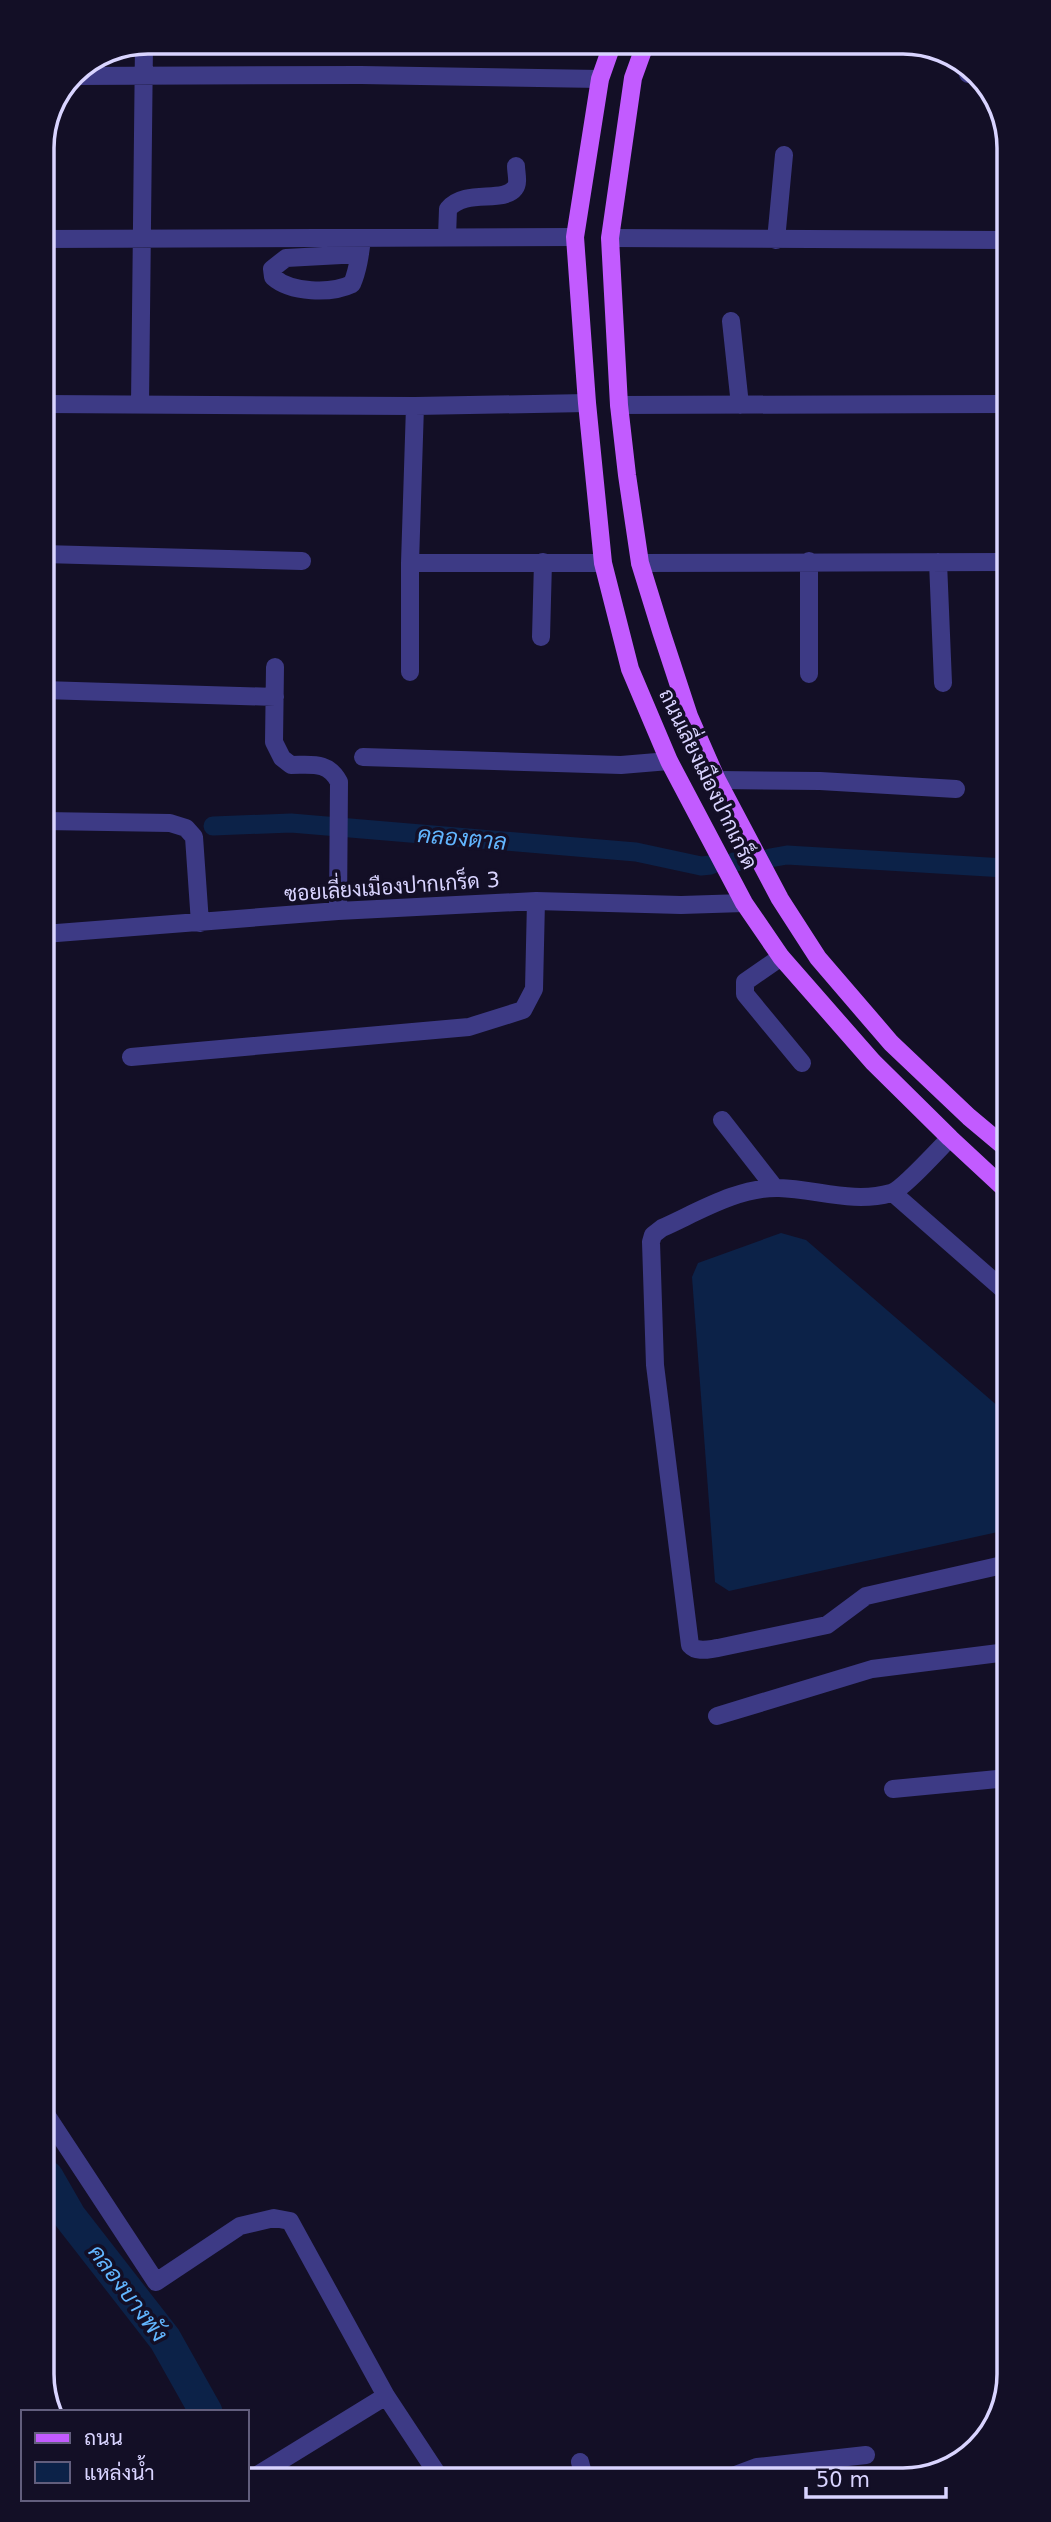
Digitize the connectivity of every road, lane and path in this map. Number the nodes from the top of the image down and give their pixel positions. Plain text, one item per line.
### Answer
1 (144, 54) edge
2 (609, 54) edge
3 (642, 54) edge
4 (89, 76) edge
5 (144, 76) junction
6 (600, 79) junction
7 (784, 155) dead end
8 (516, 166) dead end
9 (447, 237) junction
10 (575, 237) junction
11 (610, 238) junction
12 (54, 239) edge
13 (143, 239) junction
14 (776, 240) junction
15 (997, 240) edge
16 (731, 321) dead end
17 (54, 404) edge
18 (141, 404) junction
19 (587, 404) junction
20 (997, 404) edge
21 (619, 405) junction
22 (740, 405) junction
23 (415, 406) junction
24 (54, 554) edge
25 (302, 561) dead end
26 (809, 561) junction
27 (543, 562) junction
28 (938, 562) junction
29 (997, 562) edge
30 (410, 563) junction
31 (640, 563) junction
32 (603, 564) junction
33 (541, 637) dead end
34 (275, 667) dead end
35 (410, 672) dead end
36 (809, 674) dead end
37 (943, 683) dead end
38 (54, 690) edge
39 (275, 697) junction
40 (363, 757) dead end
41 (669, 761) junction
42 (717, 779) junction
43 (956, 789) dead end
44 (54, 821) edge
45 (536, 901) junction
46 (744, 904) junction
47 (338, 911) junction
48 (200, 923) junction
49 (54, 933) edge
50 (781, 957) junction
51 (131, 1057) dead end
52 (802, 1063) dead end
53 (722, 1120) dead end
54 (950, 1138) junction
55 (997, 1140) edge
56 (997, 1182) edge
57 (775, 1188) junction
58 (893, 1193) junction
59 (997, 1284) edge
60 (997, 1566) edge
61 (997, 1653) edge
62 (717, 1716) dead end
63 (997, 1779) edge
64 (893, 1789) dead end
65 (54, 2127) edge
66 (386, 2396) junction
67 (866, 2455) dead end
68 (268, 2468) edge
69 (433, 2468) edge
70 (757, 2468) edge

1 - 5 street
2 - 6 main road, ถนนเลี่ยงเมืองปากเกร็ด
3 - 11 main road, ถนนเลี่ยงเมืองปากเกร็ด
4 - 5 street
5 - 6 street
5 - 13 street
6 - 10 main road, ถนนเลี่ยงเมืองปากเกร็ด
7 - 14 street
8 - 9 street
9 - 10 street
9 - 13 street
10 - 19 main road, ถนนเลี่ยงเมืองปากเกร็ด
11 - 14 street
11 - 21 main road, ถนนเลี่ยงเมืองปากเกร็ด
12 - 13 street
13 - 18 street
14 - 15 street
16 - 22 street
17 - 18 street
18 - 23 street
19 - 23 street
19 - 32 main road, ถนนเลี่ยงเมืองปากเกร็ด
20 - 22 street
21 - 22 street
21 - 31 main road, ถนนเลี่ยงเมืองปากเกร็ด
23 - 30 street
24 - 25 street
26 - 28 street
26 - 31 street
26 - 36 street
27 - 30 street
27 - 32 street
27 - 33 street
28 - 29 street
28 - 37 street
30 - 35 street
31 - 42 main road, ถนนเลี่ยงเมืองปากเกร็ด
32 - 41 main road, ถนนเลี่ยงเมืองปากเกร็ด
34 - 39 street
38 - 39 street
39 - 47 street
40 - 41 street
41 - 46 main road, ถนนเลี่ยงเมืองปากเกร็ด
42 - 43 street
42 - 55 main road, ถนนเลี่ยงเมืองปากเกร็ด
44 - 48 street
45 - 46 street, ซอยเลี่ยงเมืองปากเกร็ด 3
45 - 47 street, ซอยเลี่ยงเมืองปากเกร็ด 3
45 - 51 street
46 - 50 main road, ถนนเลี่ยงเมืองปากเกร็ด
47 - 48 street, ซอยเลี่ยงเมืองปากเกร็ด 3
48 - 49 street, ซอยเลี่ยงเมืองปากเกร็ด 3
50 - 52 street
50 - 54 main road, ถนนเลี่ยงเมืองปากเกร็ด
53 - 57 street
54 - 56 main road, ถนนเลี่ยงเมืองปากเกร็ด
54 - 58 street
57 - 58 street
57 - 60 street
58 - 59 street
61 - 62 street
63 - 64 street
65 - 66 street
66 - 68 street
66 - 69 street
67 - 70 street

